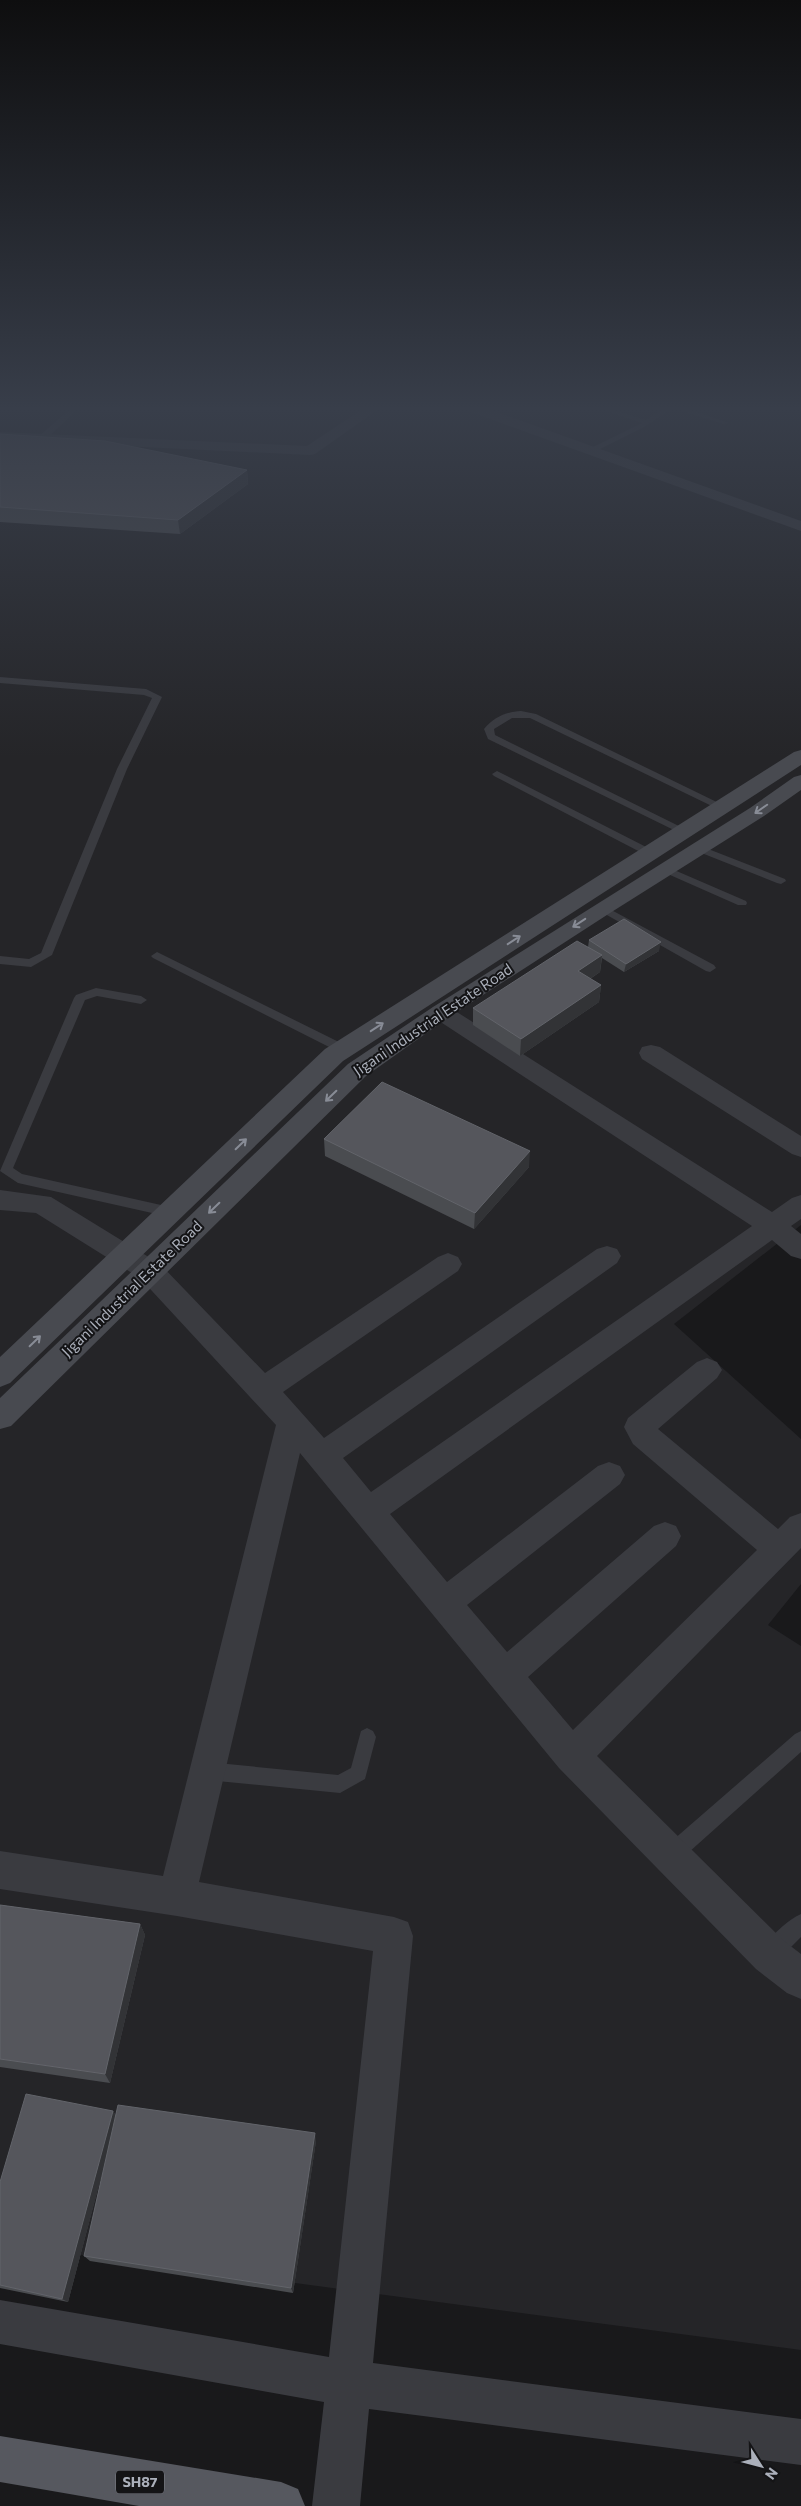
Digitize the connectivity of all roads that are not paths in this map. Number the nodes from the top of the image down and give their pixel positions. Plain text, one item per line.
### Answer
1 (0, 680) edge
2 (801, 756) edge
3 (497, 774) dead end
4 (801, 781) edge
5 (722, 807) junction
6 (691, 839) junction
7 (657, 861) junction
8 (781, 881) dead end
9 (742, 904) dead end
10 (602, 908) junction
11 (157, 956) dead end
12 (0, 960) edge
13 (710, 968) dead end
14 (141, 1000) dead end
15 (441, 1012) junction
16 (343, 1049) junction
17 (651, 1053) dead end
18 (801, 1148) edge
19 (8, 1193) edge
20 (801, 1205) edge
21 (170, 1212) junction
22 (772, 1226) junction
23 (801, 1249) edge
24 (607, 1256) dead end
25 (137, 1264) junction
26 (448, 1264) dead end
27 (707, 1370) dead end
28 (0, 1375) edge
29 (263, 1390) junction
30 (0, 1417) edge
31 (292, 1422) junction
32 (322, 1456) junction
33 (609, 1475) dead end
34 (368, 1512) junction
35 (664, 1536) dead end
36 (790, 1538) edge
37 (445, 1603) junction
38 (505, 1674) junction
39 (367, 1737) dead end
40 (801, 1740) edge
41 (572, 1756) junction
42 (207, 1772) junction
43 (671, 1855) junction
44 (0, 1870) edge
45 (177, 1897) junction
46 (801, 1924) edge
47 (770, 1955) junction
48 (801, 1979) edge
49 (0, 2322) edge
50 (348, 2383) junction
51 (801, 2442) edge
52 (6, 2467) edge
53 (281, 2506) edge
54 (336, 2506) edge

1 - 12 lane
2 - 5 main road, Jigani Industrial Estate Road
3 - 7 lane
4 -> 6 main road, Jigani Industrial Estate Road
5 - 6 main road, Jigani Industrial Estate Road
5 - 6 lane
6 - 7 main road, Jigani Industrial Estate Road
6 - 8 lane
7 - 9 lane
7 - 10 main road, Jigani Industrial Estate Road
16 -> 7 main road, Jigani Industrial Estate Road
10 - 13 lane
10 -> 15 main road, Jigani Industrial Estate Road
11 - 16 lane
14 - 19 lane
15 - 22 street
15 -> 25 main road, Jigani Industrial Estate Road
21 -> 16 main road, Jigani Industrial Estate Road
17 - 18 street
19 - 21 lane
19 - 25 street
20 - 22 street
21 - 25 main road, Jigani Industrial Estate Road
22 - 23 street
22 - 34 street
24 - 32 street
28 -> 25 main road, Jigani Industrial Estate Road
25 - 29 street
25 - 30 main road, Jigani Industrial Estate Road
26 - 29 street
27 - 36 street
29 - 31 street
31 - 32 street
31 - 42 street
32 - 34 street
33 - 37 street
34 - 37 street
35 - 38 street
36 - 41 street
37 - 38 street
38 - 41 street
39 - 42 lane
40 - 43 lane
41 - 43 street
42 - 45 street
43 - 47 street
44 - 45 street
45 - 50 street
46 - 47 lane
47 - 48 street
49 - 50 street
50 - 51 street
50 - 54 street
52 - 53 main road, SH87

